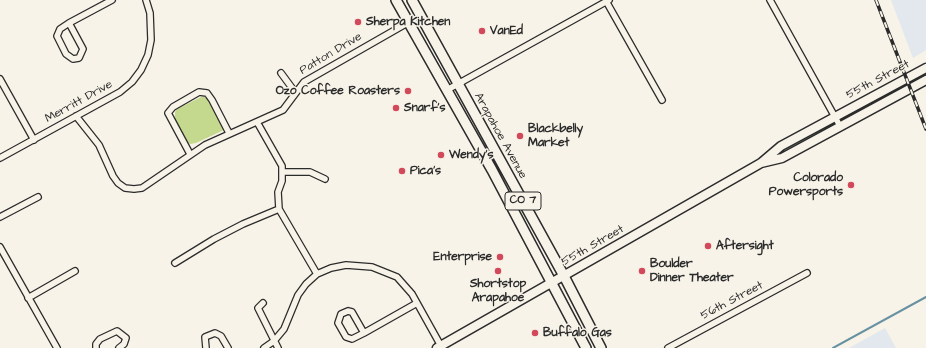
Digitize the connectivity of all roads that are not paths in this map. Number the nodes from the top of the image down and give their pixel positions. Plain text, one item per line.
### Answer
1 (112, 0) edge
2 (146, 0) edge
3 (396, 0) edge
4 (412, 0) edge
5 (770, 0) edge
6 (608, 1) edge
7 (409, 22) junction
8 (68, 24) junction
9 (926, 68) edge
10 (281, 73) dead end
11 (0, 79) edge
12 (926, 80) edge
13 (458, 84) junction
14 (447, 90) junction
15 (295, 92) junction
16 (662, 100) dead end
17 (76, 116) junction
18 (835, 117) junction
19 (257, 122) junction
20 (840, 126) junction
21 (229, 133) junction
22 (34, 140) junction
23 (190, 154) junction
24 (0, 158) edge
25 (761, 163) junction
26 (283, 172) junction
27 (325, 179) dead end
28 (38, 197) dead end
29 (279, 209) junction
30 (0, 217) edge
31 (0, 247) edge
32 (175, 263) dead end
33 (75, 271) dead end
34 (806, 273) dead end
35 (317, 274) junction
36 (564, 276) junction
37 (552, 283) junction
38 (28, 298) junction
39 (264, 303) dead end
40 (417, 303) junction
41 (364, 333) junction
42 (274, 341) junction
43 (439, 347) edge
44 (57, 348) edge
45 (96, 348) edge
46 (119, 348) edge
47 (206, 348) edge
48 (228, 348) edge
49 (264, 348) edge
50 (278, 348) edge
51 (586, 348) edge
52 (602, 348) edge
53 (668, 348) edge

1 - 8 street
2 - 17 street, Merritt Drive
3 - 7 main road, Arapahoe Avenue / CO 7
4 - 13 main road, Arapahoe Avenue / CO 7
5 - 18 street
6 - 13 street
6 - 16 street
7 - 14 main road, Arapahoe Avenue / CO 7
7 - 15 street, Patton Drive
8 - 8 street
9 - 18 main road, 55th Street
10 - 15 street
11 - 22 street
12 - 20 main road, 55th Street
13 - 14 street
13 - 36 main road, Arapahoe Avenue / CO 7
14 - 37 main road, Arapahoe Avenue / CO 7
15 - 19 street, Patton Drive
17 - 22 street, Merritt Drive
17 - 23 street, Patton Drive
18 - 20 street
18 - 25 main road, 55th Street
19 - 21 street, Patton Drive
19 - 26 street
20 - 25 main road, 55th Street
21 - 23 street, Patton Drive
21 - 23 street
22 - 24 street, Merritt Drive
25 - 36 main road, 55th Street
26 - 27 street
26 - 29 street
28 - 30 street
29 - 32 street
29 - 35 street
31 - 38 street
33 - 38 street
34 - 53 street, 56th Street
35 - 40 street
35 - 42 street
36 - 37 main road, 55th Street
36 - 52 main road, Arapahoe Avenue / CO 7
37 - 43 main road, 55th Street
37 - 51 main road, Arapahoe Avenue / CO 7
38 - 44 street
39 - 42 street
40 - 41 street
40 - 43 street
41 - 41 street
42 - 49 street
42 - 50 street
45 - 46 street
47 - 48 street

